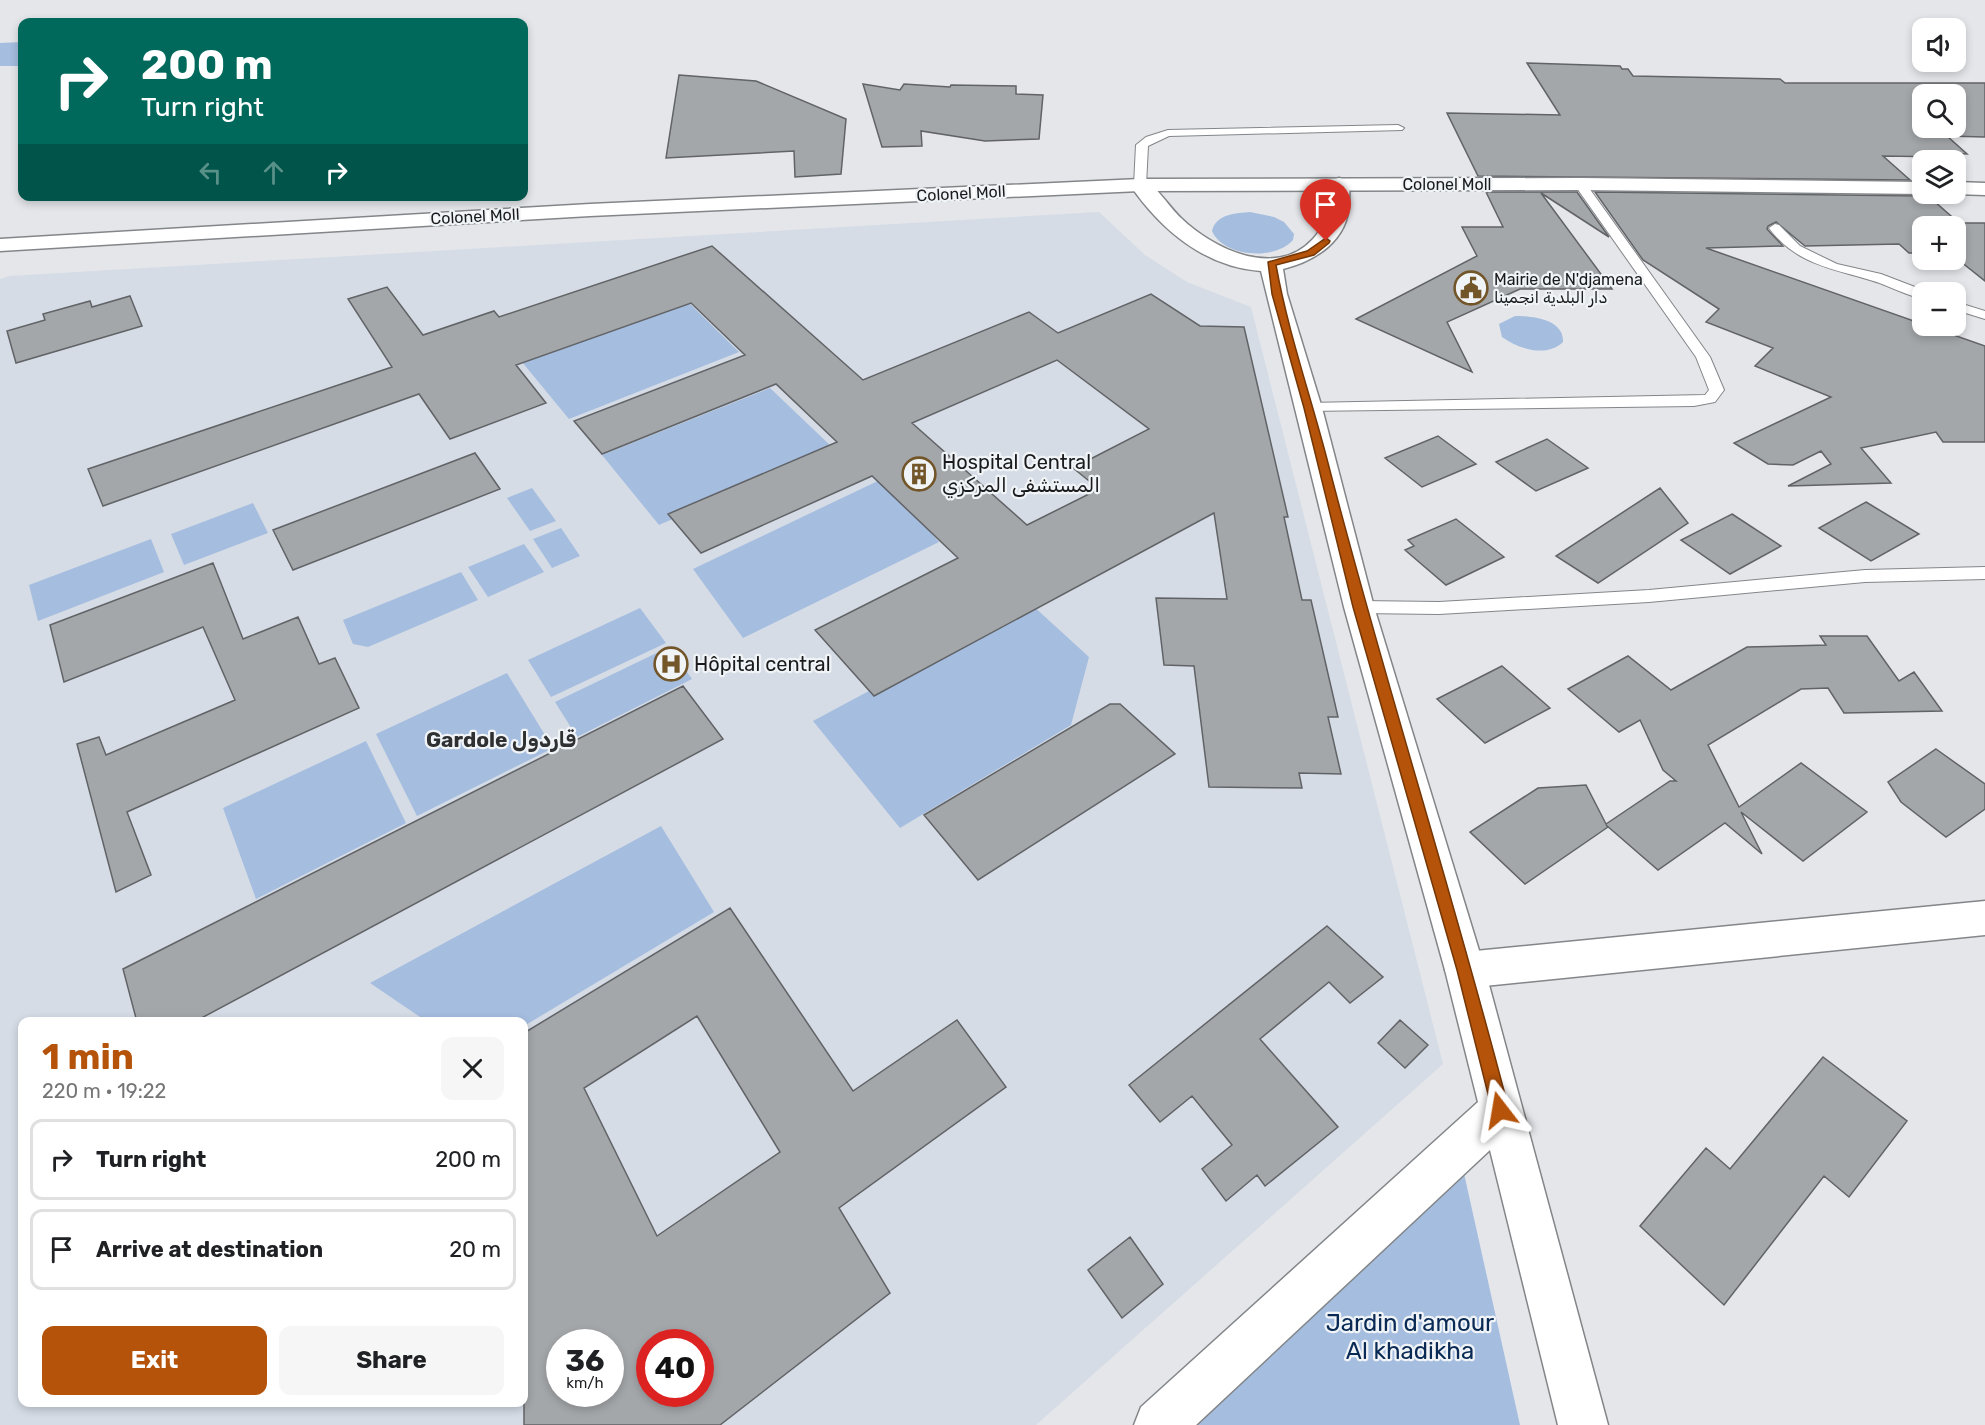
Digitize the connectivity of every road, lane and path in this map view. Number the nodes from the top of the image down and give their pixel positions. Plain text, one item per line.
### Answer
1 (1398, 129) dead end
2 (1339, 184) junction
3 (1580, 184) junction
4 (1140, 185) junction
5 (1912, 188) edge
6 (1966, 188) edge
7 (1985, 189) edge
8 (1775, 228) dead end
9 (0, 245) edge
10 (1271, 264) junction
11 (1912, 290) edge
12 (1966, 309) edge
13 (1985, 315) edge
14 (1309, 408) junction
15 (1985, 573) edge
16 (1359, 607) junction
17 (1985, 918) edge
18 (1465, 970) junction
19 (1500, 1110) junction
20 (1159, 1425) edge
21 (1582, 1425) edge

1 - 4 lane
2 - 3 main road, Colonel Moll
2 - 4 main road, Colonel Moll
2 - 10 main road
3 - 5 main road, Colonel Moll
3 - 14 lane
4 - 9 main road, Colonel Moll
4 - 10 main road
6 - 7 main road
8 - 11 lane
10 - 14 main road
12 - 13 lane
14 - 16 main road
15 - 16 lane
16 - 18 main road
17 - 18 main road
18 - 19 main road
19 - 20 main road
19 - 21 main road

